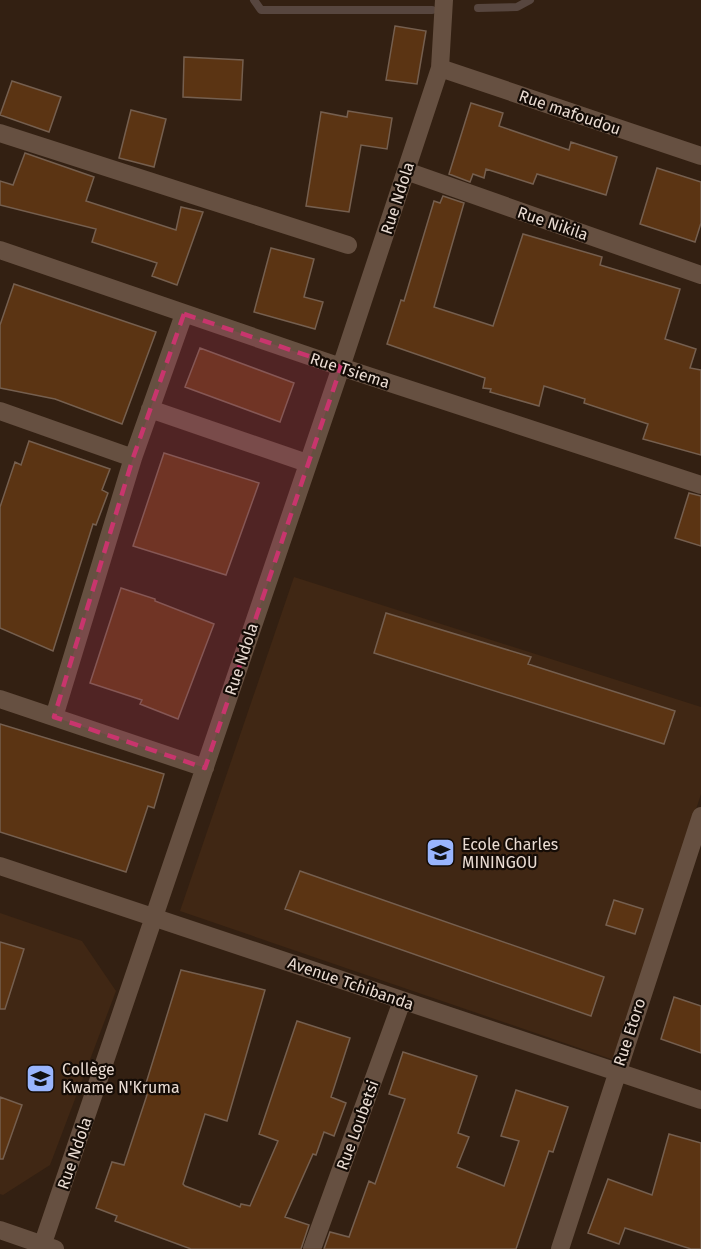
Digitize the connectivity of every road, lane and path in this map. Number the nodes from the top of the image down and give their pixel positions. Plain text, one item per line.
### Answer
1 (444, 0) edge
2 (440, 68) junction
3 (0, 133) edge
4 (701, 156) edge
5 (406, 171) junction
6 (348, 245) dead end
7 (0, 250) edge
8 (701, 274) edge
9 (184, 314) junction
10 (341, 367) junction
11 (150, 409) junction
12 (0, 412) edge
13 (133, 458) junction
14 (307, 463) junction
15 (701, 485) edge
16 (0, 699) edge
17 (54, 717) junction
18 (205, 768) junction
19 (701, 816) edge
20 (0, 866) edge
21 (155, 916) junction
22 (402, 1001) junction
23 (616, 1070) junction
24 (701, 1100) edge
25 (0, 1230) edge
26 (46, 1248) edge
27 (312, 1249) edge
28 (560, 1249) edge

1 - 2 street, Rue Ndola
2 - 4 street, Rue mafoudou
2 - 5 street, Rue Ndola
3 - 6 street
5 - 8 street, Rue Nikila
5 - 10 street, Rue Ndola
7 - 9 street, Rue Tsiema
9 - 10 street, Rue Tsiema
9 - 11 street
10 - 14 street, Rue Ndola
10 - 15 street, Rue Tsiema
11 - 13 street
11 - 14 street
12 - 13 street
13 - 17 street
14 - 18 street, Rue Ndola
16 - 17 street
17 - 18 street
18 - 21 street, Rue Ndola
19 - 23 street, Rue Etoro
20 - 21 street, Avenue Tchibanda
21 - 22 street, Avenue Tchibanda
21 - 26 street, Rue Ndola
22 - 23 street, Avenue Tchibanda
22 - 27 street, Rue Loubetsi
23 - 24 street, Avenue Tchibanda
23 - 28 street, Rue Etoro
25 - 26 street

